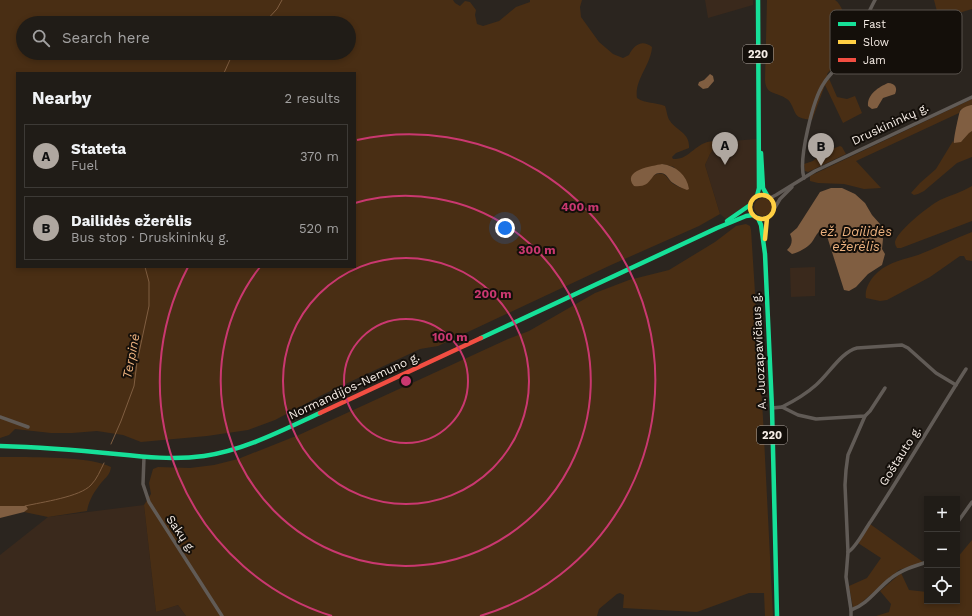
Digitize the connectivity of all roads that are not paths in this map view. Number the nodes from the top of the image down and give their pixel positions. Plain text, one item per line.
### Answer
1 (758, 0) edge
2 (875, 0) edge
3 (870, 10) edge
4 (831, 74) edge
5 (972, 97) edge
6 (759, 134) junction
7 (804, 178) junction
8 (797, 182) junction
9 (757, 196) junction
10 (768, 196) junction
11 (750, 205) junction
12 (774, 209) junction
13 (756, 217) junction
14 (767, 218) junction
15 (717, 228) junction
16 (765, 254) junction
17 (966, 368) dead end
18 (956, 385) junction
19 (885, 388) dead end
20 (782, 407) junction
21 (772, 408) junction
22 (865, 416) junction
23 (0, 417) edge
24 (28, 427) dead end
25 (0, 446) edge
26 (144, 457) junction
27 (972, 502) edge
28 (960, 519) edge
29 (848, 552) junction
30 (924, 563) edge
31 (851, 610) junction
32 (222, 616) edge
33 (777, 616) edge
34 (851, 616) edge

1 - 6 main road, 220
2 - 3 street
4 - 7 street
5 - 7 street, Druskininkų g.
6 - 9 main road, 220
6 - 10 main road, 220
7 - 8 street, Druskininkų g.
8 - 10 street
8 - 12 street
9 - 10 main road
9 - 11 main road
10 - 12 main road, 220
11 - 13 main road, 220
11 - 15 main road, Normandijos-Nemuno g.
12 - 14 main road
13 - 14 main road
13 - 15 main road, Normandijos-Nemuno g.
13 - 16 main road, A. Juozapavičiaus g. / 220
14 - 16 main road, A. Juozapavičiaus g. / 220
15 - 26 main road, Normandijos-Nemuno g.
16 - 21 main road, A. Juozapavičiaus g. / 220
17 - 18 street, Goštauto g.
18 - 20 street
18 - 29 street, Goštauto g.
19 - 22 street
20 - 21 street
20 - 22 street
21 - 33 main road, A. Juozapavičiaus g. / 220
22 - 29 street
23 - 24 street
25 - 26 main road, Normandijos-Nemuno g.
26 - 32 street, Sakų g.
27 - 28 street
29 - 31 street
30 - 31 street
31 - 34 street

